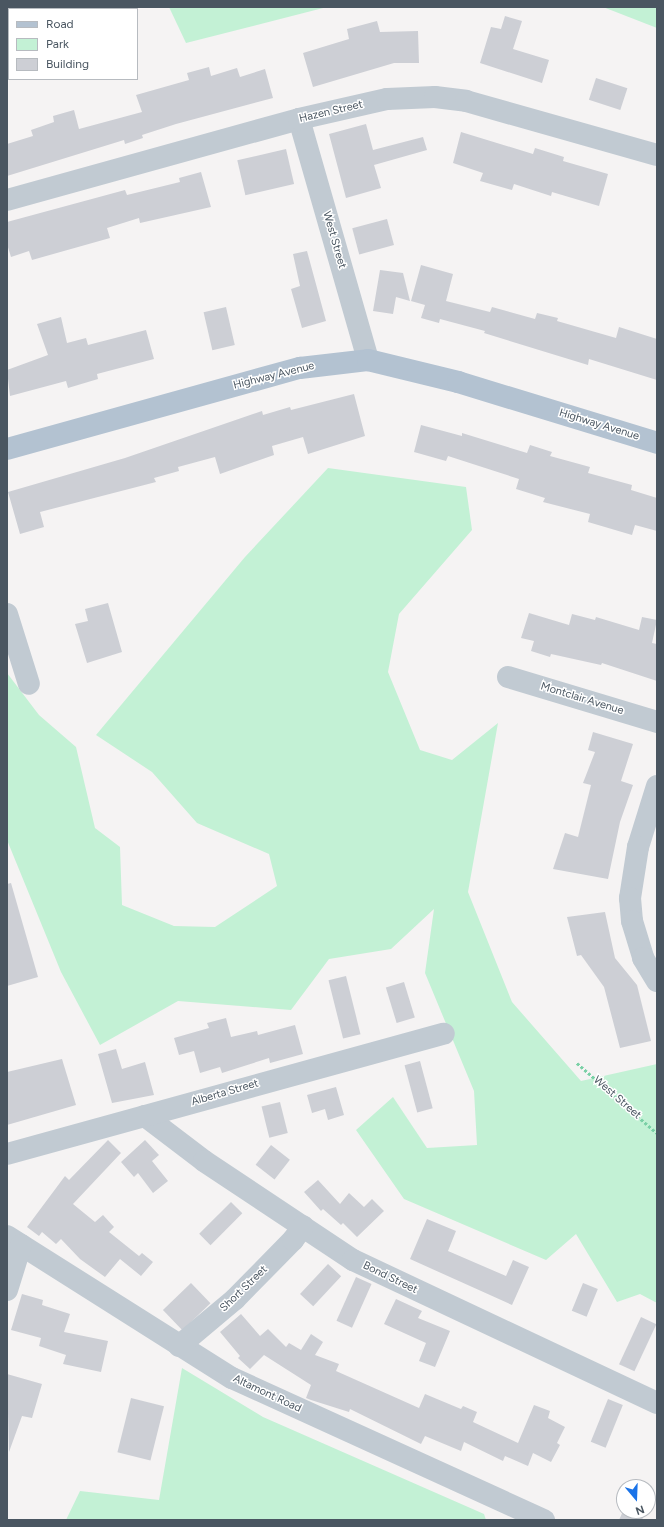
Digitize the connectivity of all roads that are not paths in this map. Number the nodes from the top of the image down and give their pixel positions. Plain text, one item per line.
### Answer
1 (299, 119) junction
2 (657, 155) edge
3 (7, 200) edge
4 (368, 360) junction
5 (657, 442) edge
6 (7, 449) edge
7 (7, 614) edge
8 (508, 677) dead end
9 (29, 684) dead end
10 (657, 722) edge
11 (657, 786) edge
12 (657, 981) edge
13 (444, 1034) dead end
14 (145, 1116) junction
15 (7, 1154) edge
16 (303, 1226) junction
17 (14, 1241) edge
18 (7, 1290) edge
19 (178, 1346) junction
20 (657, 1403) edge
21 (544, 1520) edge

1 - 2 street, Hazen Street
1 - 3 street, Hazen Street
1 - 4 street, West Street
4 - 5 main road, Highway Avenue
4 - 6 main road, Highway Avenue
7 - 9 street
8 - 10 street, Montclair Avenue
11 - 12 street
13 - 14 street, Alberta Street
14 - 15 street, Alberta Street
14 - 16 street, Bond Street
16 - 19 street, Short Street
16 - 20 street, Bond Street
17 - 18 street
17 - 19 street, Altamont Road
19 - 21 street, Altamont Road

